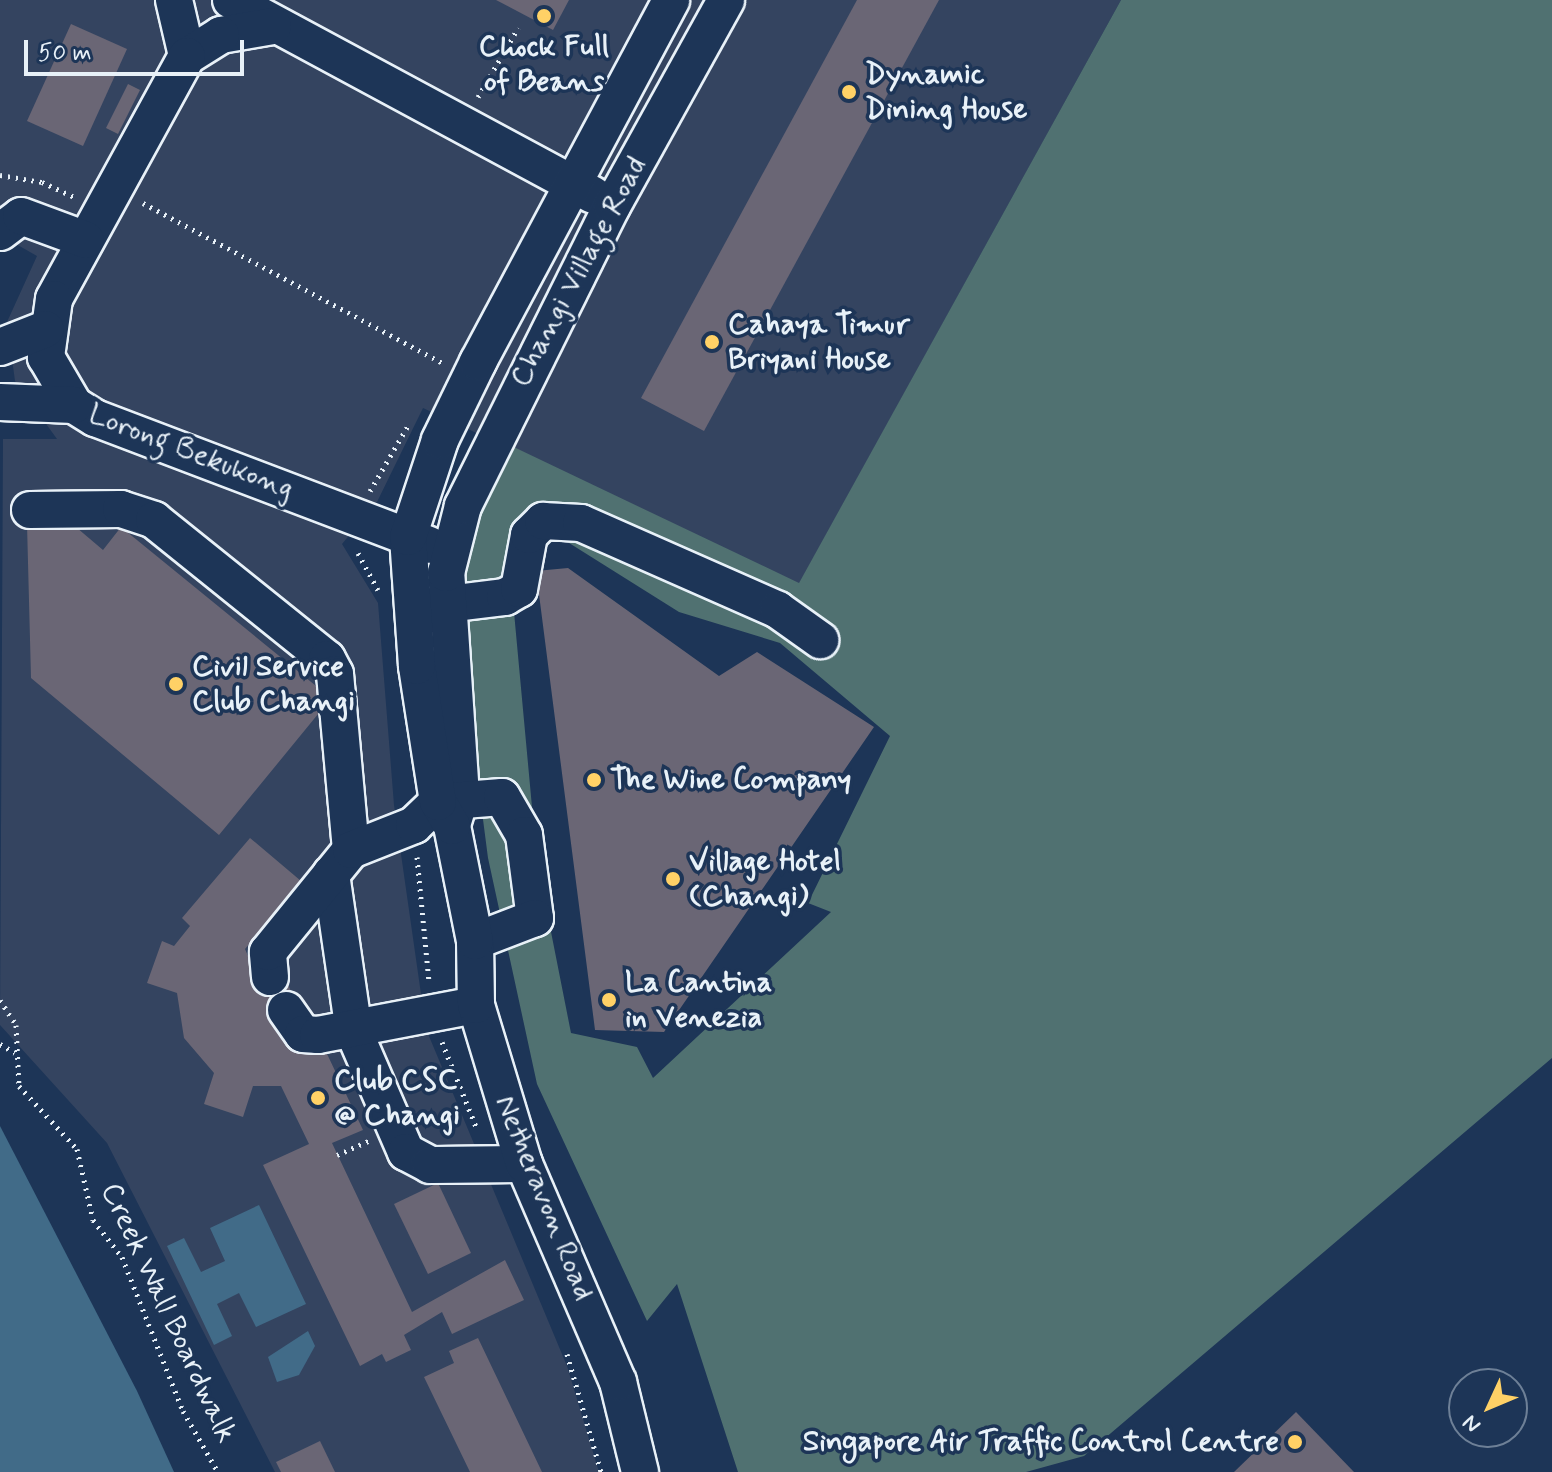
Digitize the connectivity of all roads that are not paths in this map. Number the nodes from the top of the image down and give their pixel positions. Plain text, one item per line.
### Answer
1 (174, 0) edge
2 (231, 0) edge
3 (671, 0) edge
4 (726, 0) edge
5 (273, 26) junction
6 (187, 56) junction
7 (572, 183) junction
8 (612, 206) junction
9 (98, 212) junction
10 (0, 232) edge
11 (46, 329) junction
12 (0, 347) edge
13 (0, 402) edge
14 (74, 405) junction
15 (30, 510) dead end
16 (408, 537) junction
17 (449, 553) junction
18 (448, 603) junction
19 (410, 610) junction
20 (820, 640) dead end
21 (450, 808) junction
22 (341, 862) junction
23 (475, 941) junction
24 (270, 977) dead end
25 (476, 1005) junction
26 (286, 1010) dead end
27 (354, 1032) junction
28 (524, 1164) junction
29 (640, 1472) edge

1 - 6 street
2 - 5 street
3 - 7 street, Changi Village Road
4 - 8 street, Changi Village Road
5 - 6 street
5 - 7 street
6 - 9 street
7 - 8 street
7 - 16 street, Changi Village Road
8 - 17 street, Changi Village Road
9 - 10 street
9 - 11 street
11 - 12 street
11 - 14 street, Lorong Bekukong
13 - 14 street
14 - 16 street, Lorong Bekukong
15 - 22 street
16 - 17 street, Lorong Bekukong
16 - 19 street, Netheravon Road
17 - 18 street, Netheravon Road
18 - 19 street
18 - 20 street
18 - 21 street, Netheravon Road
19 - 21 street, Netheravon Road
21 - 22 street
21 - 23 street, Netheravon Road
21 - 23 street
22 - 24 street
22 - 27 street
23 - 25 street, Netheravon Road
25 - 27 street
25 - 28 street, Netheravon Road
26 - 27 street
27 - 28 street
28 - 29 street, Netheravon Road

